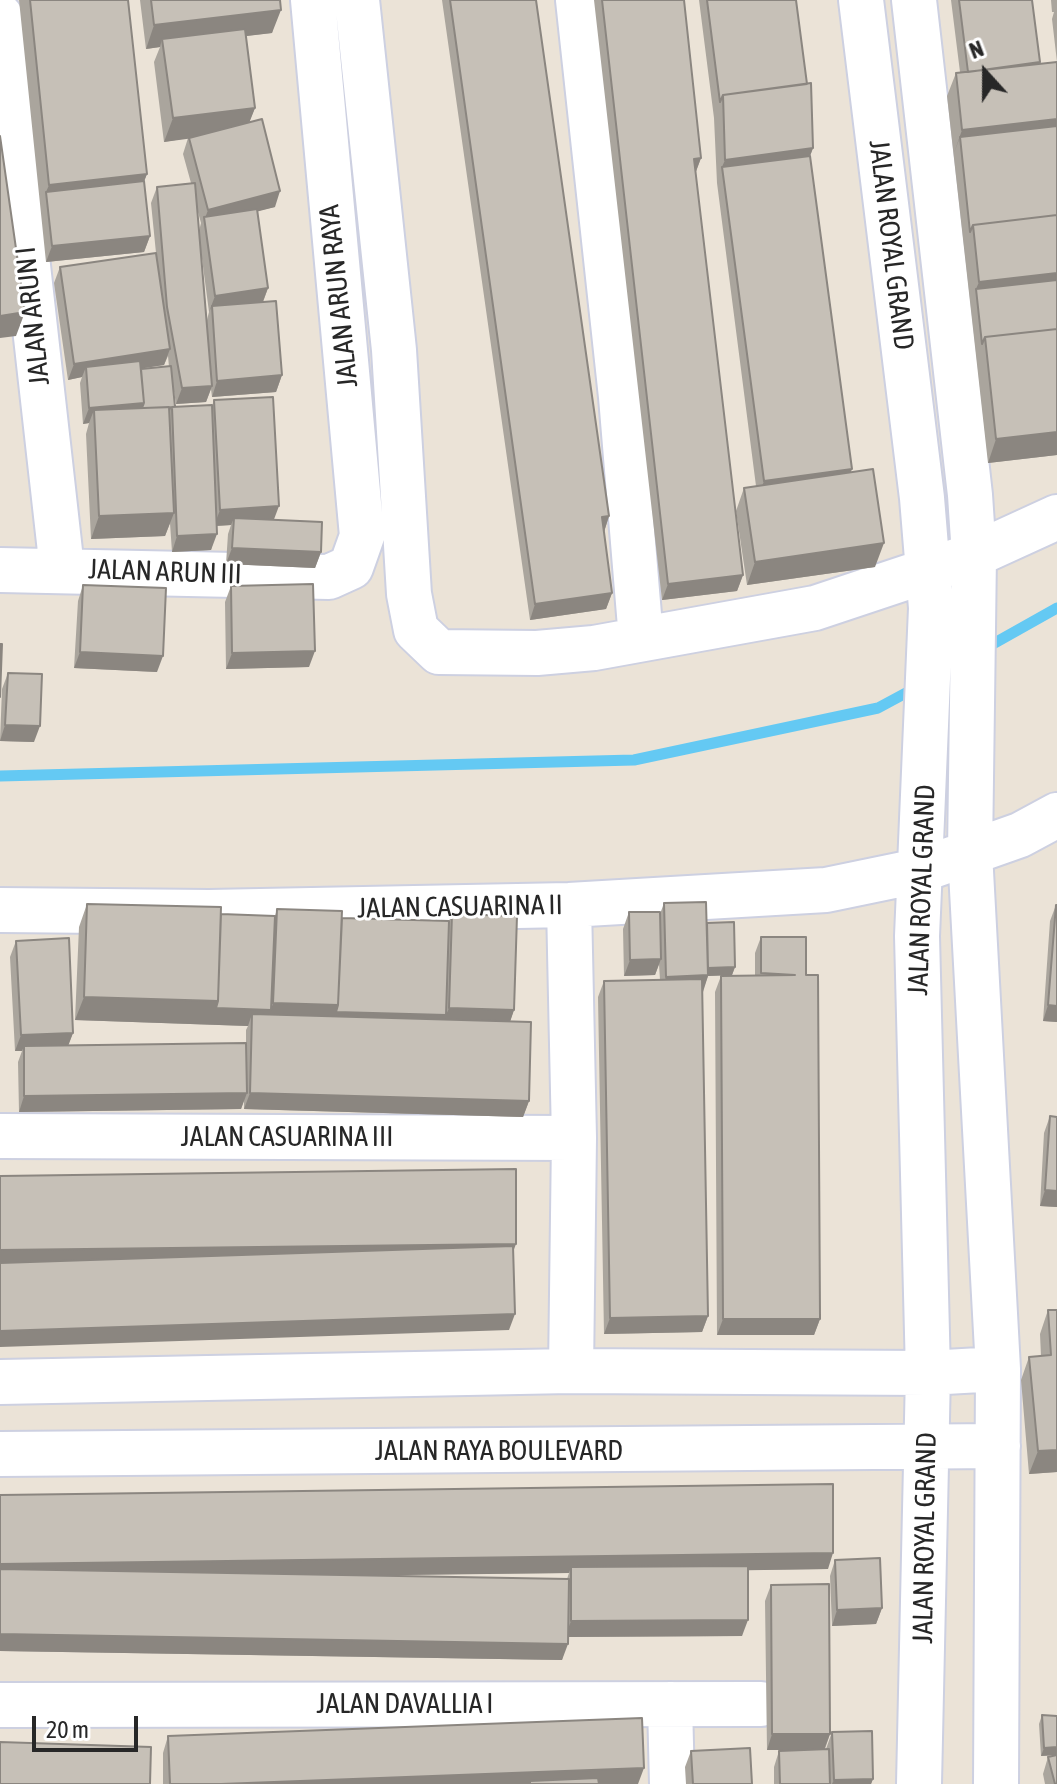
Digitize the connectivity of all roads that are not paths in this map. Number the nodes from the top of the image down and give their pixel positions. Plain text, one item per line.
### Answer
1 (313, 0) edge
2 (357, 0) edge
3 (578, 0) edge
4 (861, 0) edge
5 (914, 0) edge
6 (0, 16) edge
7 (1057, 517) edge
8 (974, 555) junction
9 (62, 569) junction
10 (0, 570) edge
11 (329, 577) joint
12 (930, 590) junction
13 (641, 639) junction
14 (1053, 824) edge
15 (970, 838) junction
16 (920, 851) junction
17 (569, 905) junction
18 (0, 910) edge
19 (0, 1136) edge
20 (574, 1138) junction
21 (998, 1369) junction
22 (571, 1371) junction
23 (928, 1373) junction
24 (0, 1382) edge
25 (998, 1446) junction
26 (928, 1447) junction
27 (0, 1454) edge
28 (670, 1704) junction
29 (761, 1704) dead end
30 (0, 1705) edge
31 (672, 1784) edge
32 (919, 1784) edge
33 (996, 1784) edge

1 - 11 street, JALAN ARUN RAYA
2 - 13 street
3 - 13 street
4 - 12 street, JALAN ROYAL GRAND
5 - 8 street, JALAN ROYAL GRAND
6 - 9 street, JALAN ARUN I
7 - 8 street
8 - 12 street
8 - 15 street, JALAN ROYAL GRAND
9 - 10 street, JALAN ARUN III
9 - 11 street, JALAN ARUN III
12 - 13 street
12 - 16 street, JALAN ROYAL GRAND
14 - 15 street, JALAN CASUARINA II
15 - 16 street, JALAN CASUARINA II
15 - 21 street, JALAN ROYAL GRAND
16 - 17 street, JALAN CASUARINA II
16 - 23 street, JALAN ROYAL GRAND
17 - 18 street, JALAN CASUARINA II
17 - 20 street
19 - 20 street, JALAN CASUARINA III
20 - 22 street
21 - 23 street
21 - 25 street, JALAN ROYAL GRAND
22 - 23 street
22 - 24 street
23 - 26 street, JALAN ROYAL GRAND
25 - 26 street, JALAN RAYA BOULEVARD
25 - 33 street, JALAN ROYAL GRAND
26 - 27 street, JALAN RAYA BOULEVARD
26 - 32 street, JALAN ROYAL GRAND
28 - 29 street, JALAN DAVALLIA I
28 - 30 street, JALAN DAVALLIA I
28 - 31 street

